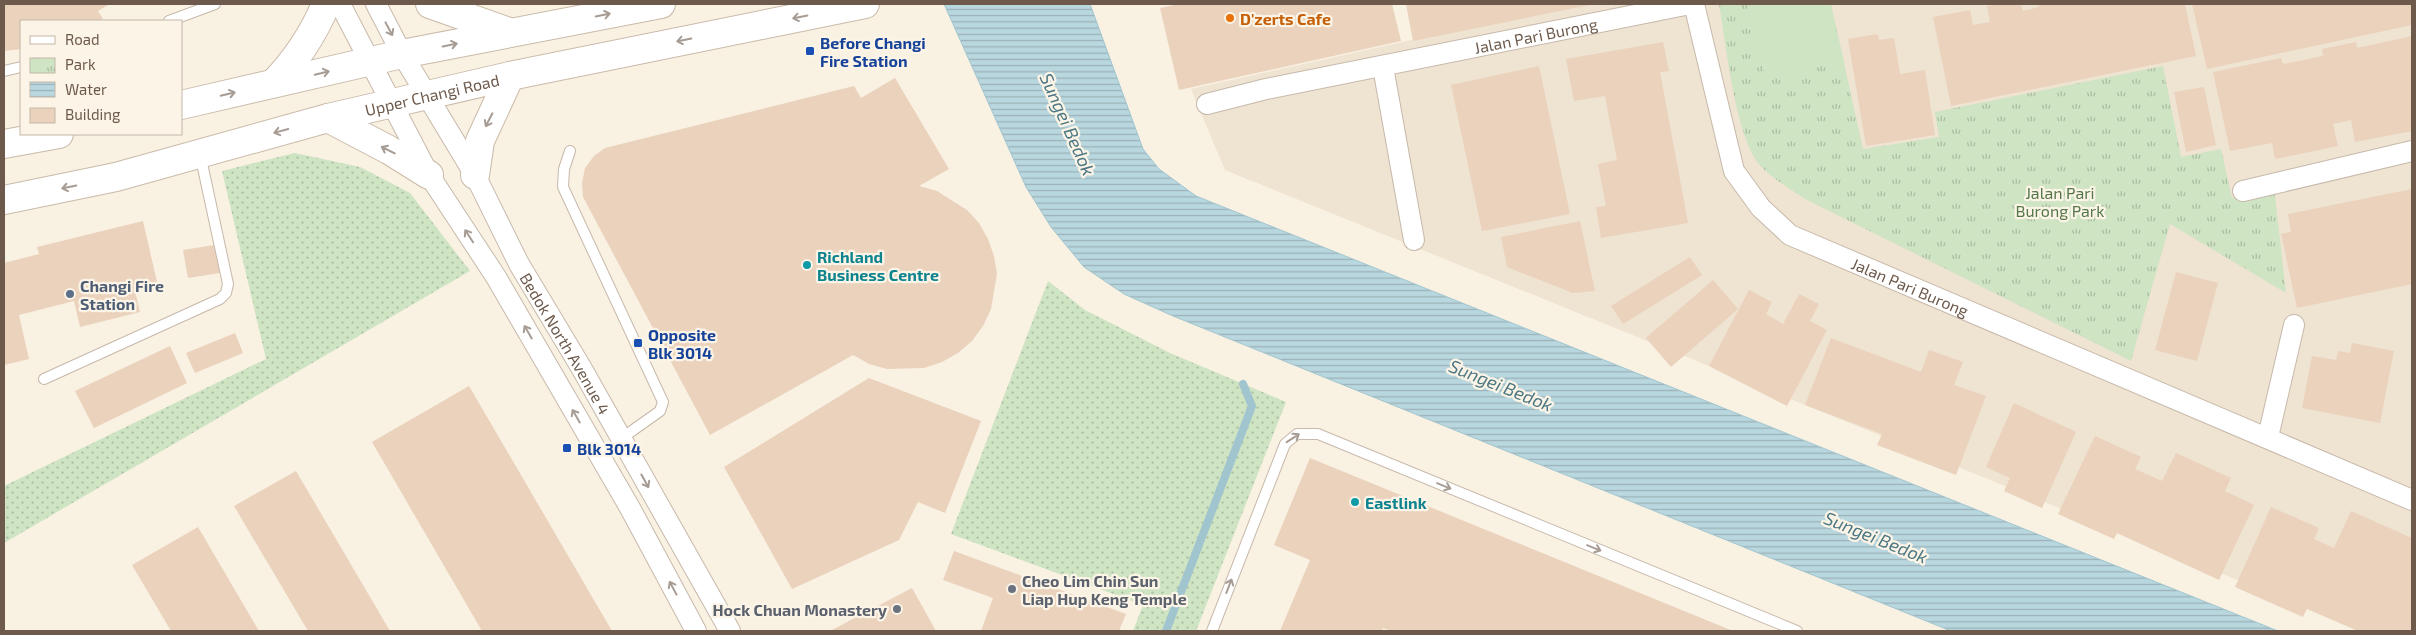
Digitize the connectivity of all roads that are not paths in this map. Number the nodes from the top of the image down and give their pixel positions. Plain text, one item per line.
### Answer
1 (215, 4) edge
2 (326, 4) edge
3 (340, 4) edge
4 (376, 4) edge
5 (430, 4) edge
6 (661, 4) edge
7 (865, 4) edge
8 (1690, 4) edge
9 (1694, 4) edge
10 (172, 20) edge
11 (510, 33) junction
12 (402, 54) junction
13 (370, 61) junction
14 (1383, 67) junction
15 (20, 68) edge
16 (4, 70) edge
17 (510, 76) junction
18 (274, 83) junction
19 (428, 94) junction
20 (393, 103) junction
21 (1206, 104) dead end
22 (182, 105) edge
23 (328, 118) junction
24 (54, 135) edge
25 (4, 144) edge
26 (570, 151) dead end
27 (2412, 151) edge
28 (200, 153) junction
29 (429, 175) junction
30 (475, 175) junction
31 (2243, 190) dead end
32 (4, 200) edge
33 (1414, 240) dead end
34 (2294, 325) dead end
35 (44, 379) dead end
36 (2268, 437) junction
37 (622, 438) junction
38 (2412, 500) edge
39 (696, 631) edge
40 (730, 631) edge
41 (1212, 631) edge
42 (1796, 631) edge

1 - 10 lane
2 - 18 street
3 - 13 street, Bedok North Avenue 4
4 -> 12 street, Bedok North Avenue 4
5 - 11 street
11 -> 6 street
7 -> 17 street, Upper Changi Road
8 - 14 street, Jalan Pari Burong
9 - 36 street, Jalan Pari Burong
12 -> 11 street
12 - 13 street
12 - 19 street, Bedok North Avenue 4
18 -> 13 street
13 - 20 street, Bedok North Avenue 4
14 - 21 street, Jalan Pari Burong
14 - 33 street
15 - 16 lane
17 - 19 street, Upper Changi Road
17 -> 30 street
22 -> 18 street
19 - 20 street, Upper Changi Road
19 - 30 street, Bedok North Avenue 4
20 - 23 street, Upper Changi Road
20 - 29 street, Bedok North Avenue 4
23 -> 28 street, Upper Changi Road
29 -> 23 street
24 - 25 street
26 - 37 lane
27 - 31 street
28 -> 32 street, Upper Changi Road
28 - 35 lane
39 -> 29 street, Bedok North Avenue 4
30 - 37 street, Bedok North Avenue 4
34 - 36 street
36 - 38 street, Jalan Pari Burong
37 -> 40 street, Bedok North Avenue 4
41 -> 42 lane

